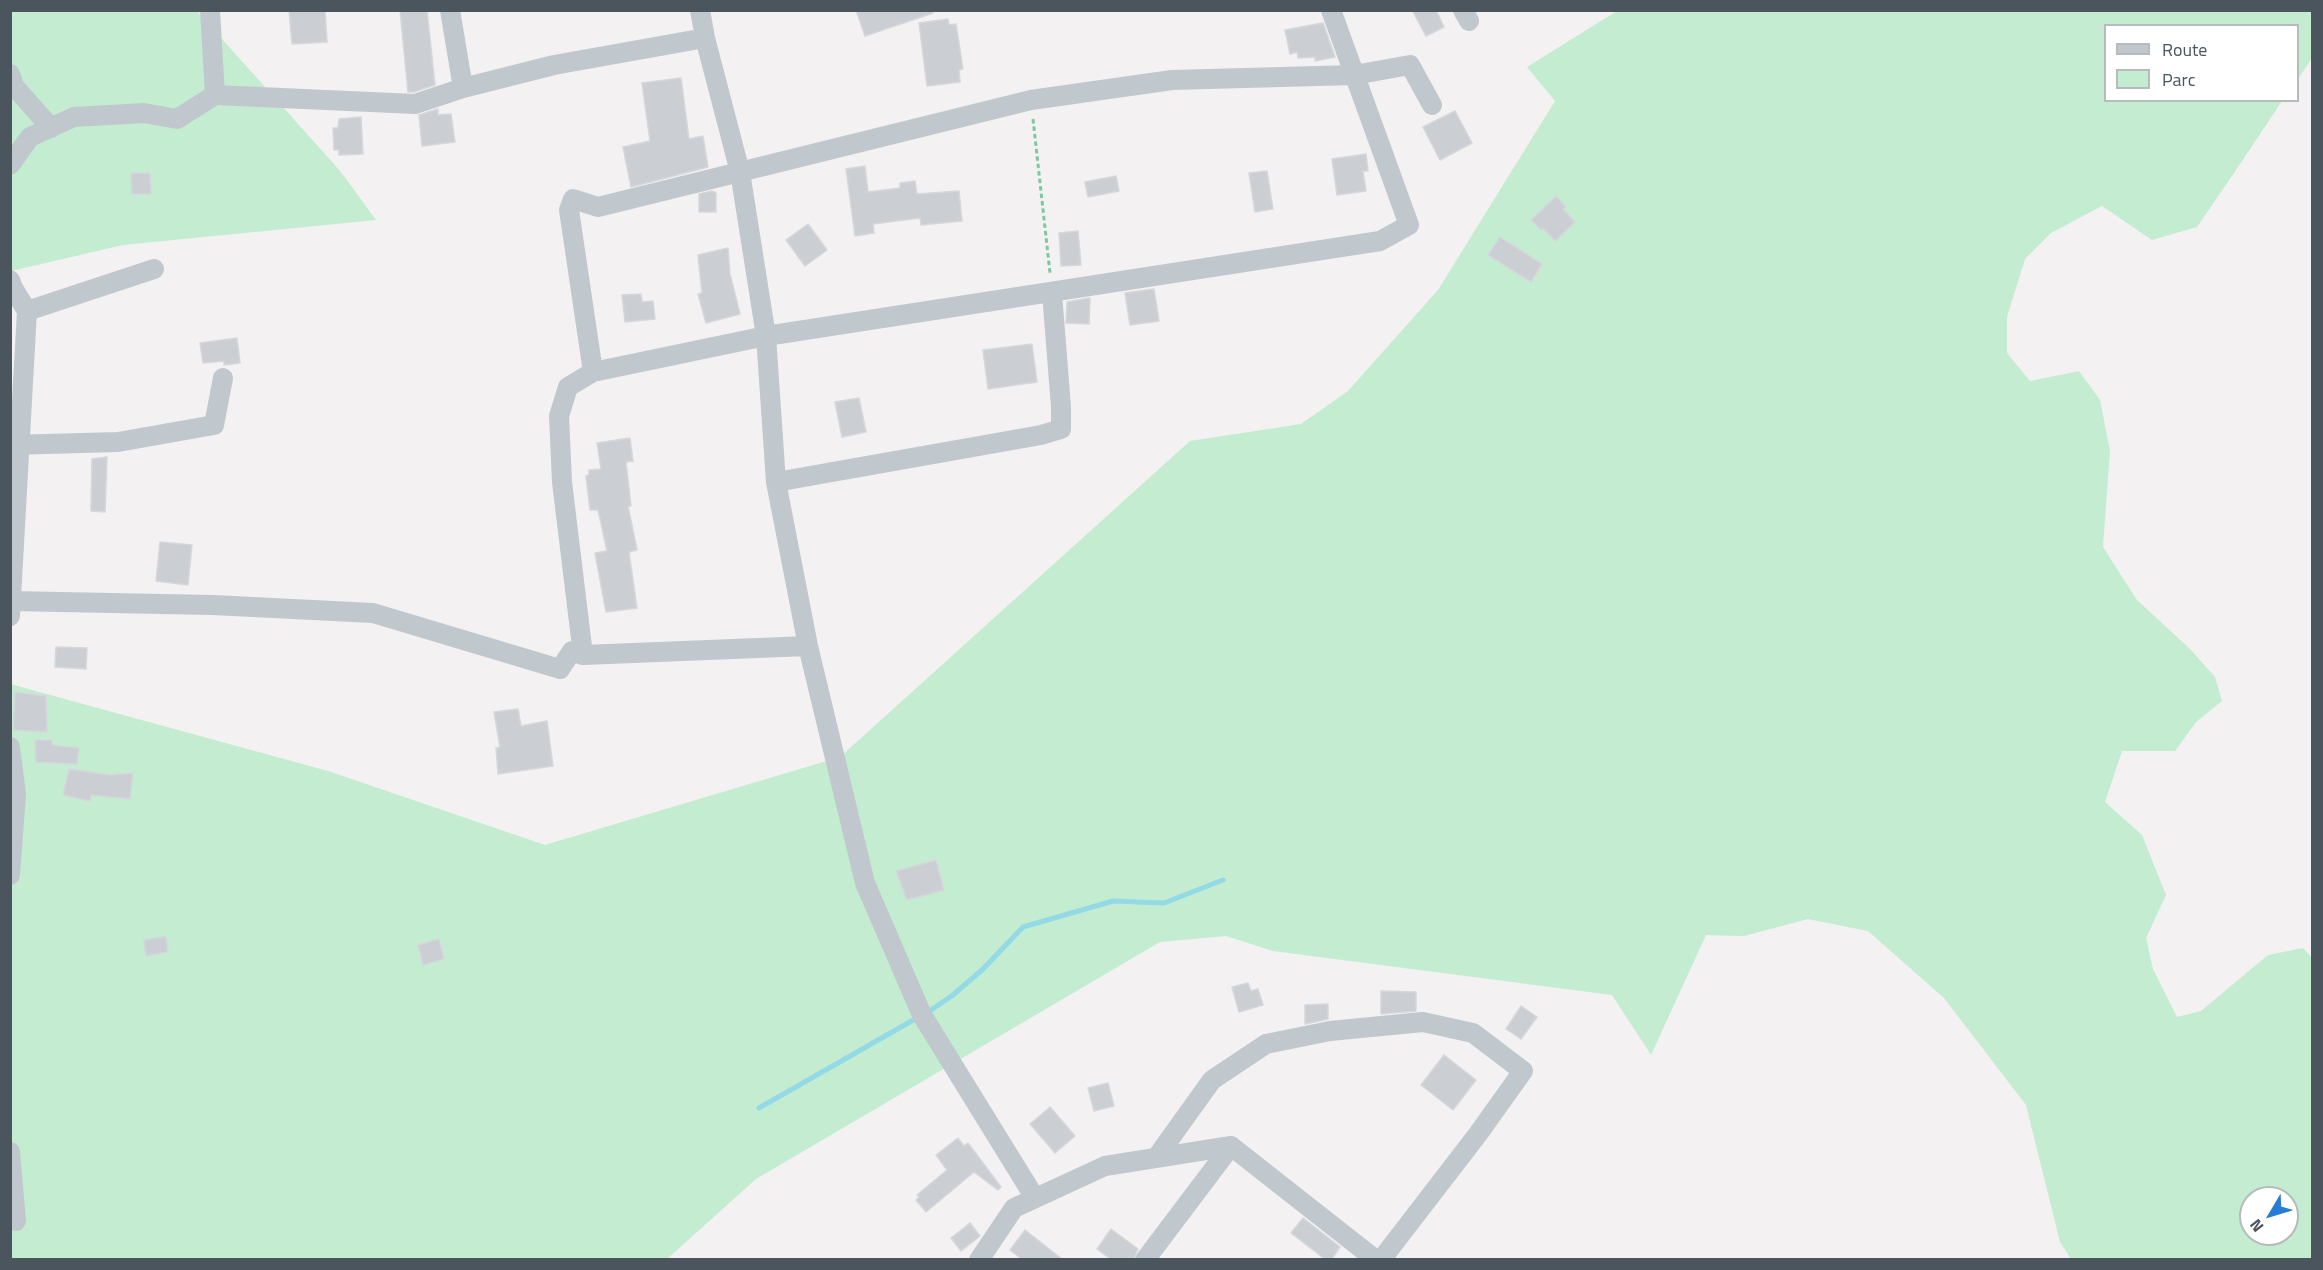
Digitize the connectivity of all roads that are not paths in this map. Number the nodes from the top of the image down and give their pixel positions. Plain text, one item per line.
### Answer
1 (210, 10) edge
2 (450, 10) edge
3 (700, 10) edge
4 (1331, 10) edge
5 (705, 38) junction
6 (10, 74) edge
7 (1354, 75) junction
8 (463, 88) junction
9 (215, 95) junction
10 (1432, 105) dead end
11 (51, 128) junction
12 (10, 165) edge
13 (740, 172) junction
14 (154, 269) dead end
15 (10, 280) edge
16 (1052, 293) junction
17 (27, 311) junction
18 (766, 336) junction
19 (592, 372) junction
20 (223, 378) dead end
21 (15, 445) edge
22 (776, 482) junction
23 (11, 606) edge
24 (808, 646) junction
25 (583, 655) junction
26 (10, 747) edge
27 (10, 875) edge
28 (1231, 1146) junction
29 (10, 1152) edge
30 (1156, 1158) junction
31 (1035, 1198) junction
32 (16, 1221) dead end
33 (979, 1260) edge
34 (1145, 1260) edge
35 (1376, 1260) edge
36 (1381, 1260) edge

1 - 9 street
2 - 8 street
3 - 5 street
4 - 7 street
5 - 8 street
5 - 13 street
6 - 11 street
7 - 10 street
7 - 13 street
7 - 16 street
8 - 9 street
9 - 11 street
11 - 12 street
13 - 18 street
13 - 19 street
14 - 17 street
15 - 17 street
16 - 18 street
16 - 22 street
17 - 21 street
18 - 19 street
18 - 22 street
19 - 25 street
20 - 21 street
21 - 23 street
22 - 24 street
23 - 25 street
24 - 25 street
24 - 31 street
26 - 27 street
28 - 30 street
28 - 34 street
28 - 35 street
29 - 32 street
30 - 31 street
30 - 36 street
31 - 33 street

